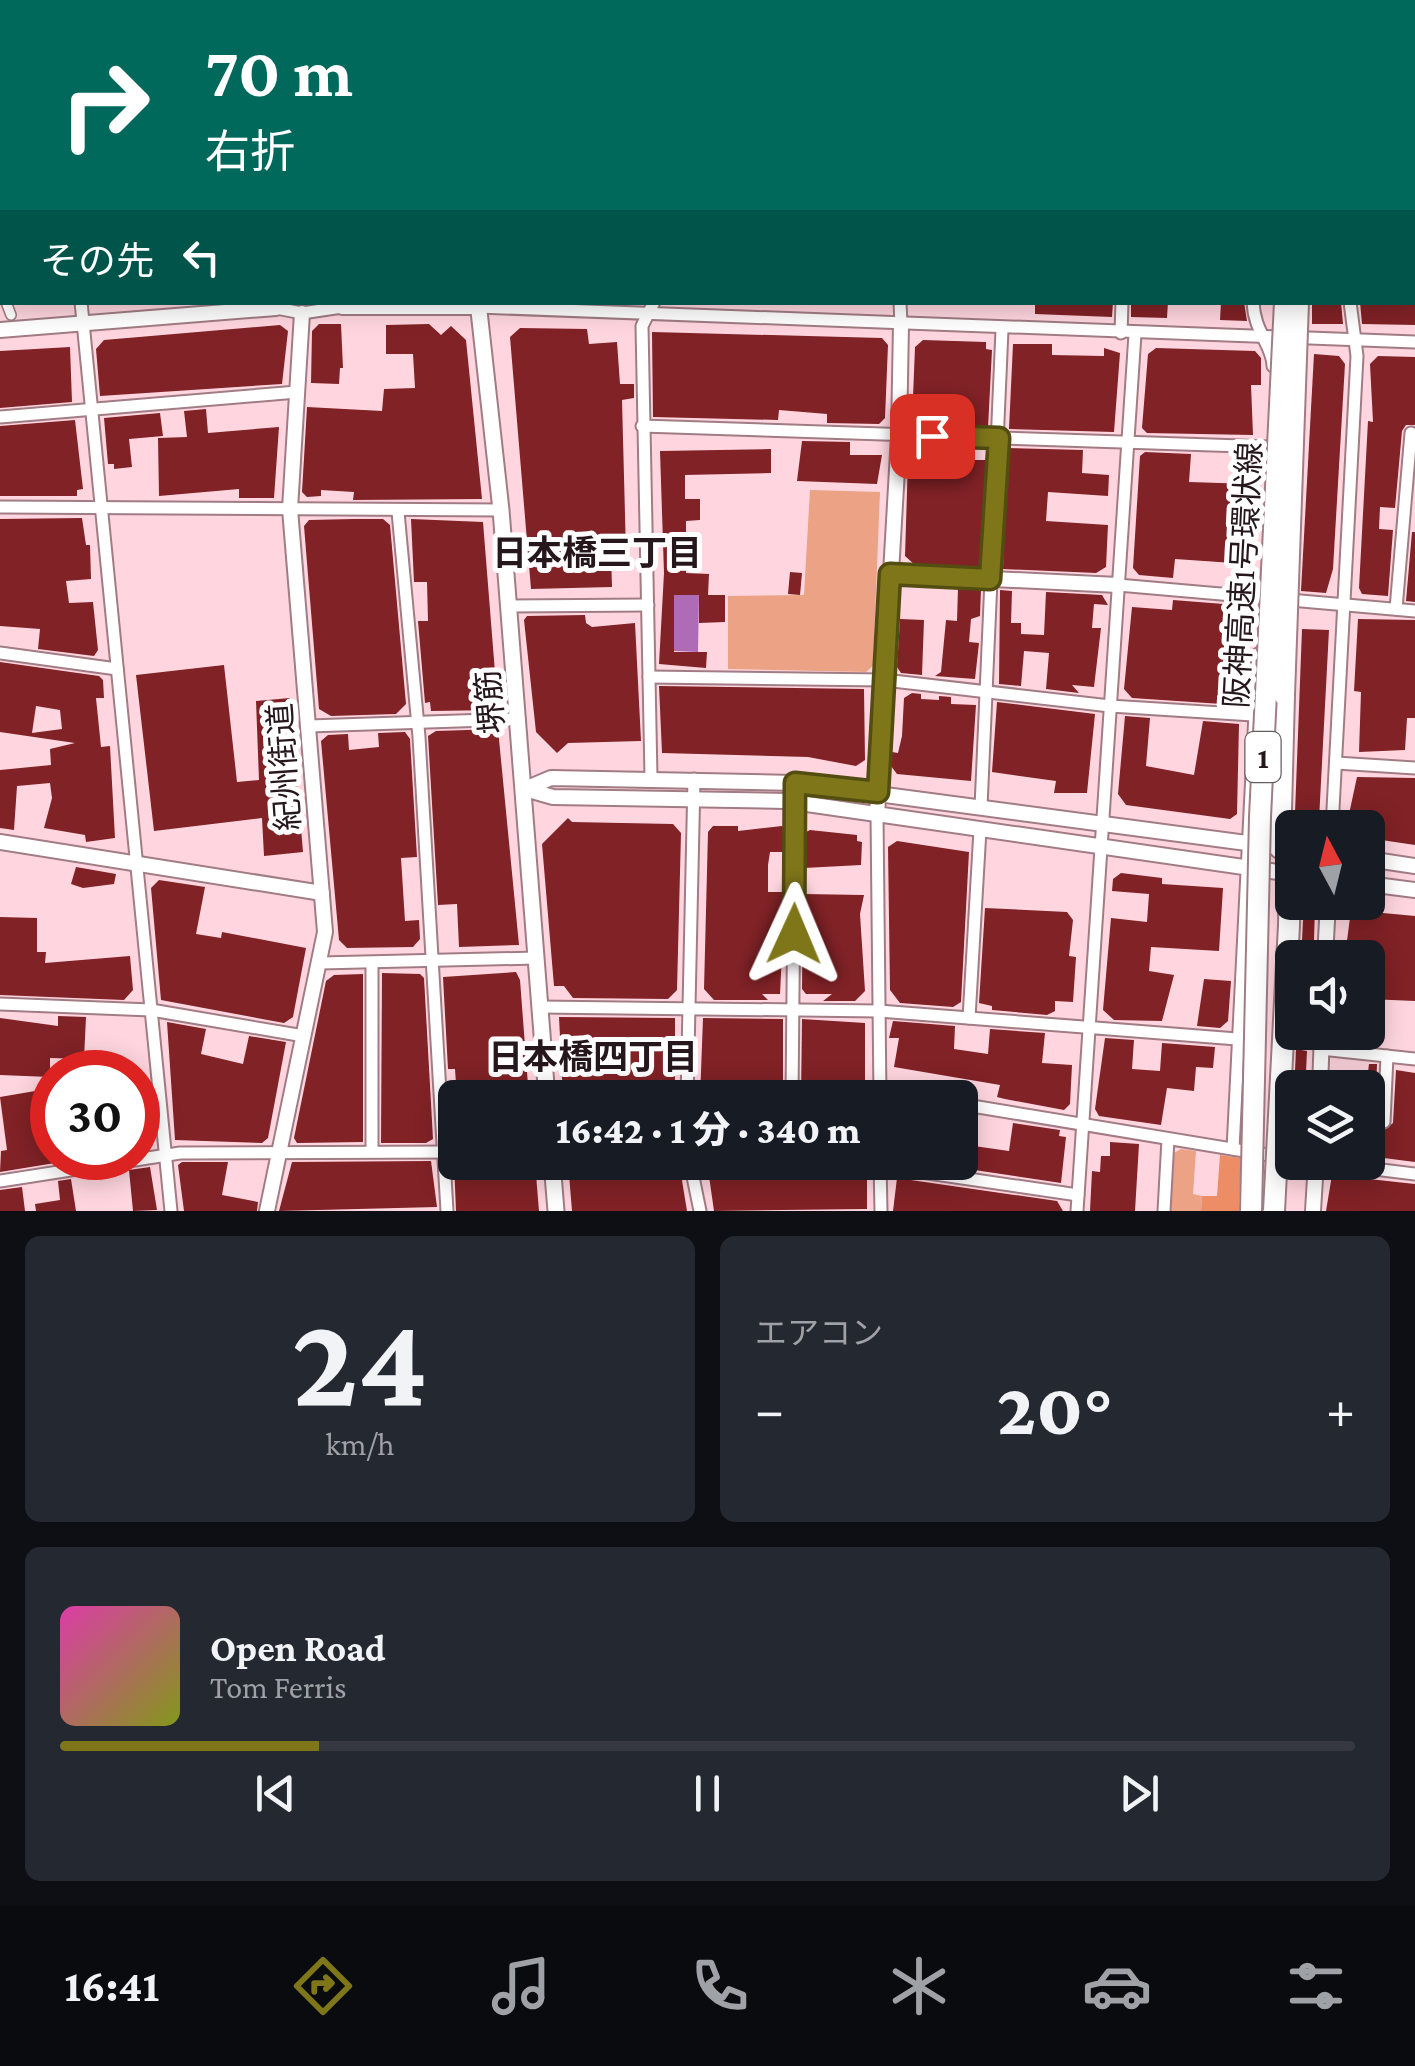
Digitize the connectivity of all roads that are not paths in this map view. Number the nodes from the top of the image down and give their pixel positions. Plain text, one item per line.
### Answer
1 (81, 305) edge
2 (337, 305) edge
3 (478, 305) edge
4 (504, 305) edge
5 (653, 305) edge
6 (900, 305) edge
7 (1122, 305) edge
8 (1254, 305) edge
9 (1285, 305) edge
10 (1298, 305) edge
11 (1350, 305) edge
12 (290, 308) edge
13 (580, 308) edge
14 (648, 316) junction
15 (83, 324) junction
16 (901, 324) junction
17 (0, 330) edge
18 (1002, 330) junction
19 (1121, 333) junction
20 (1135, 334) junction
21 (1259, 337) junction
22 (1354, 340) junction
23 (1415, 342) edge
24 (296, 392) junction
25 (90, 409) junction
26 (0, 417) edge
27 (642, 426) junction
28 (1411, 433) dead end
29 (899, 435) junction
30 (999, 438) junction
31 (1128, 442) junction
32 (1272, 447) junction
33 (0, 508) edge
34 (100, 508) junction
35 (290, 509) junction
36 (500, 510) junction
37 (398, 512) junction
38 (890, 574) junction
39 (990, 579) junction
40 (1118, 585) junction
41 (1264, 597) junction
42 (1344, 604) junction
43 (648, 605) junction
44 (509, 606) junction
45 (1396, 609) junction
46 (1415, 611) edge
47 (0, 653) edge
48 (117, 669) junction
49 (649, 677) junction
50 (884, 680) junction
51 (986, 690) junction
52 (1110, 706) junction
53 (1253, 716) junction
54 (519, 719) junction
55 (416, 722) junction
56 (309, 726) junction
57 (1336, 764) junction
58 (1415, 768) edge
59 (651, 777) junction
60 (694, 779) junction
61 (795, 783) junction
62 (524, 789) junction
63 (878, 792) junction
64 (694, 799) junction
65 (796, 802) junction
66 (981, 807) junction
67 (1286, 810) edge
68 (1333, 810) edge
69 (877, 814) junction
70 (1102, 825) junction
71 (980, 830) junction
72 (0, 842) edge
73 (1246, 844) junction
74 (1275, 847) edge
75 (1099, 848) junction
76 (1385, 862) edge
77 (138, 864) junction
78 (1415, 866) edge
79 (1245, 868) junction
80 (1275, 872) edge
81 (1385, 886) edge
82 (1415, 890) edge
83 (322, 893) junction
84 (1289, 920) edge
85 (536, 958) junction
86 (430, 962) junction
87 (320, 963) junction
88 (372, 963) junction
89 (0, 1004) edge
90 (540, 1006) junction
91 (690, 1007) junction
92 (794, 1008) junction
93 (151, 1010) junction
94 (879, 1010) junction
95 (969, 1018) junction
96 (1089, 1028) junction
97 (304, 1036) junction
98 (1237, 1040) junction
99 (1330, 1050) edge
100 (1387, 1056) junction
101 (1415, 1059) edge
102 (441, 1080) edge
103 (546, 1080) edge
104 (688, 1080) edge
105 (792, 1080) edge
106 (880, 1080) edge
107 (1385, 1100) edge
108 (978, 1107) edge
109 (1083, 1126) junction
110 (1168, 1139) junction
111 (1233, 1150) junction
112 (279, 1152) junction
113 (372, 1152) junction
114 (438, 1152) edge
115 (164, 1154) junction
116 (1275, 1156) edge
117 (1385, 1170) edge
118 (1415, 1174) edge
119 (978, 1179) edge
120 (448, 1180) edge
121 (553, 1180) edge
122 (694, 1180) edge
123 (880, 1180) edge
124 (1316, 1180) edge
125 (0, 1181) edge
126 (1078, 1195) junction
127 (171, 1211) edge
128 (267, 1211) edge
129 (447, 1211) edge
130 (556, 1211) edge
131 (700, 1211) edge
132 (881, 1211) edge
133 (1076, 1211) edge
134 (1164, 1211) edge
135 (1251, 1211) edge
136 (1274, 1211) edge
137 (1313, 1211) edge

1 - 15 street
2 - 12 street
3 - 36 main road, 堺筋
4 - 13 street
5 - 14 street
6 - 16 street
7 - 19 street
8 - 21 street
9 - 135 highway, 阪神高速1号環状線 / 1, bridge
10 - 67 highway, bridge
11 - 22 street
12 - 15 street
12 - 24 street, 紀州街道
13 - 14 street
14 - 16 street
14 - 27 street
15 - 17 street
15 - 25 street
16 - 18 street
16 - 29 street
18 - 19 street
18 - 30 street
19 - 20 street
20 - 21 street
20 - 31 street
21 - 22 street
21 - 32 street
22 - 23 street
22 - 42 street
24 - 25 street
24 - 35 street, 紀州街道
25 - 26 street
25 - 34 street
27 - 29 street
27 - 43 street
28 - 45 street
29 - 30 street
29 - 38 street
30 - 31 street
30 - 39 street
31 - 32 street
31 - 40 street
32 - 41 street
33 - 34 street
34 - 35 street
34 - 48 street
35 - 37 street
35 - 56 street, 紀州街道
36 - 37 street
36 - 44 main road, 堺筋
37 - 55 street
38 - 39 street
38 - 50 street
39 - 40 street
39 - 51 street
40 - 41 street
40 - 52 street
41 - 42 street
41 - 53 street
42 - 45 street
42 - 57 street
43 - 44 street
43 - 49 street
44 - 54 main road, 堺筋
45 - 46 street
47 - 48 street
48 - 77 street
49 - 50 street
49 - 59 street
50 - 51 street
50 - 63 street
51 - 52 street
51 - 66 street
52 - 53 street
52 - 70 street
53 - 73 street
54 - 55 street
54 - 62 main road, 堺筋
55 - 56 street
55 - 86 street
56 - 83 street, 紀州街道
57 - 58 street
57 - 68 street
59 - 60 street
59 - 62 street
60 - 61 street
60 - 64 street
61 - 63 street
61 - 65 street
62 - 64 street
62 - 85 main road, 堺筋
63 - 66 street
63 - 69 street
64 - 65 street
64 - 91 street
65 - 69 street
65 - 92 street
66 - 70 street
69 - 71 street
69 - 94 street
70 - 73 street
70 - 75 street
71 - 75 street
71 - 95 street
72 - 77 street
73 - 74 street
73 - 79 street
75 - 79 street
75 - 96 street
76 - 78 street
77 - 83 street
77 - 93 street
79 - 80 street
79 - 98 street
81 - 82 street
83 - 87 street, 紀州街道
84 - 136 highway, bridge
85 - 86 street
85 - 90 main road, 堺筋
86 - 88 street
86 - 102 street
87 - 88 street
87 - 97 street, 紀州街道
88 - 113 street
89 - 93 street
90 - 91 street
90 - 103 main road, 堺筋
91 - 92 street
91 - 104 street
92 - 94 street
92 - 105 street
93 - 97 street
93 - 115 street
94 - 95 street
94 - 106 street
95 - 96 street
96 - 98 street
96 - 109 street
97 - 112 street, 紀州街道
98 - 111 street
99 - 100 street
100 - 101 street
100 - 107 street
108 - 109 street
109 - 110 street
109 - 126 street
110 - 111 street
110 - 134 street
111 - 116 street
112 - 113 street
112 - 115 street
112 - 128 street, 紀州街道
113 - 114 street
115 - 125 street
115 - 127 street
117 - 118 street
119 - 126 street
120 - 129 street
121 - 130 main road
122 - 131 street
123 - 132 street
124 - 137 street
126 - 133 street

